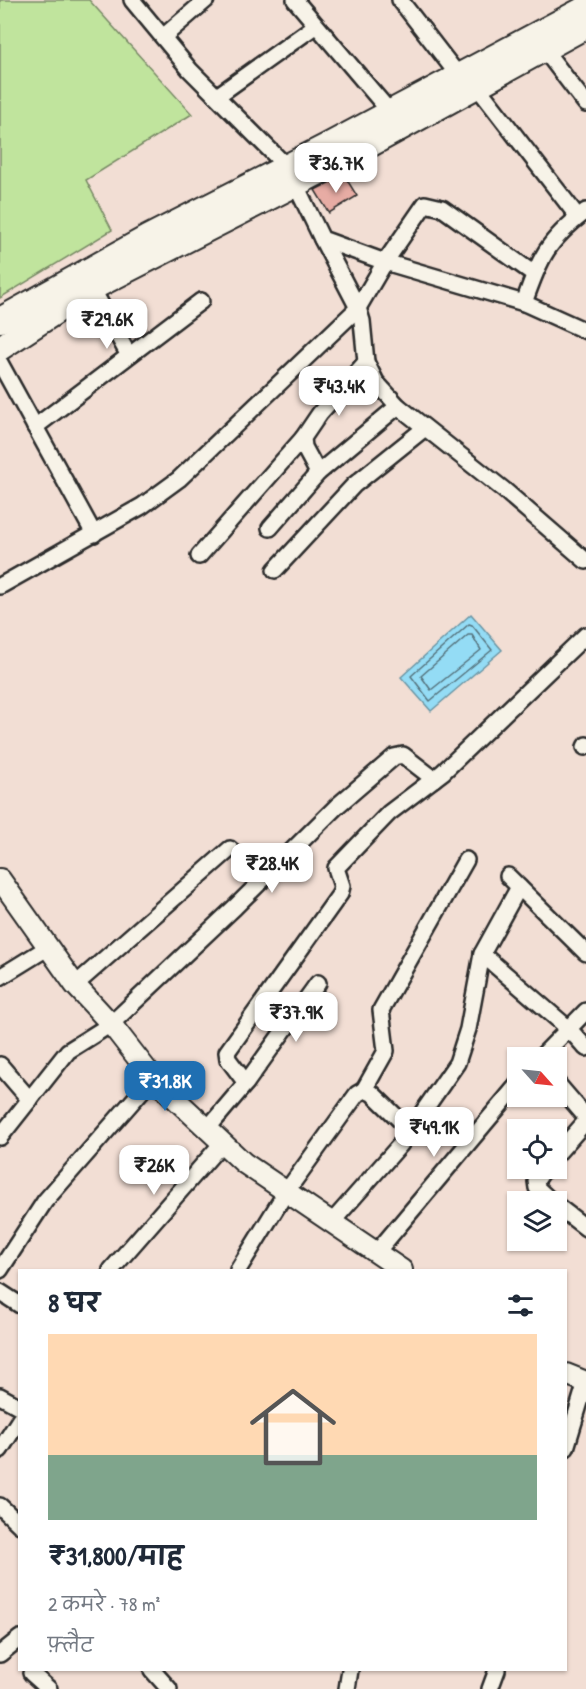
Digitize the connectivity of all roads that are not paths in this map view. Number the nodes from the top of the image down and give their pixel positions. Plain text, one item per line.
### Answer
1 (132, 0) edge
2 (206, 0) edge
3 (296, 0) edge
4 (400, 0) edge
5 (586, 13) edge
6 (315, 26) junction
7 (163, 37) junction
8 (543, 48) junction
9 (467, 80) junction
10 (216, 96) junction
11 (586, 104) edge
12 (390, 112) junction
13 (291, 175) junction
14 (584, 213) edge
15 (322, 239) junction
16 (385, 262) junction
17 (534, 274) junction
18 (92, 288) junction
19 (201, 301) dead end
20 (524, 303) junction
21 (358, 308) junction
22 (0, 320) edge
23 (586, 331) edge
24 (1, 348) edge
25 (128, 354) junction
26 (366, 362) junction
27 (398, 406) junction
28 (35, 427) junction
29 (425, 428) junction
30 (303, 438) junction
31 (318, 473) junction
32 (270, 528) dead end
33 (94, 534) junction
34 (199, 556) dead end
35 (586, 561) edge
36 (275, 570) dead end
37 (0, 586) edge
38 (586, 635) edge
39 (434, 779) junction
40 (230, 849) dead end
41 (466, 860) dead end
42 (0, 879) edge
43 (47, 948) junction
44 (586, 953) edge
45 (482, 954) junction
46 (0, 977) edge
47 (318, 983) dead end
48 (75, 985) junction
49 (586, 1011) edge
50 (111, 1024) junction
51 (569, 1029) junction
52 (551, 1047) edge
53 (586, 1048) edge
54 (0, 1065) edge
55 (153, 1078) junction
56 (246, 1083) junction
57 (364, 1090) junction
58 (567, 1096) edge
59 (507, 1097) edge
60 (30, 1100) junction
61 (586, 1119) edge
62 (208, 1128) junction
63 (411, 1130) junction
64 (0, 1137) edge
65 (222, 1142) junction
66 (567, 1142) edge
67 (285, 1192) junction
68 (567, 1213) edge
69 (332, 1222) junction
70 (586, 1228) edge
71 (376, 1253) junction
72 (112, 1269) edge
73 (239, 1269) edge
74 (400, 1269) edge
75 (0, 1270) edge
76 (0, 1292) edge
77 (18, 1304) edge
78 (567, 1374) edge
79 (586, 1382) edge
80 (0, 1396) edge
81 (18, 1406) edge
82 (18, 1422) edge
83 (567, 1445) edge
84 (0, 1450) edge
85 (0, 1506) edge
86 (18, 1523) edge
87 (18, 1640) edge
88 (0, 1654) edge
89 (153, 1671) edge
90 (350, 1671) edge
91 (497, 1671) edge
92 (31, 1673) dead end
93 (49, 1689) edge
94 (169, 1689) edge
95 (347, 1689) edge
96 (490, 1689) edge

1 - 7 street
2 - 7 street
3 - 6 street
4 - 9 street
5 - 8 main road
5 - 9 main road
6 - 10 street
6 - 12 street
7 - 10 street
8 - 9 main road
8 - 11 street
9 - 12 main road
9 - 13 main road
9 - 14 street
10 - 13 street
12 - 13 main road
13 - 15 street
13 - 18 main road
13 - 22 main road
14 - 17 street
15 - 16 street
15 - 21 street
16 - 17 street
16 - 20 street
16 - 21 street
17 - 20 street
18 - 24 main road
18 - 25 street
19 - 25 street
20 - 23 street
21 - 26 street
21 - 33 street
24 - 28 street
25 - 28 street
26 - 27 street
26 - 30 street
27 - 29 street
27 - 31 street
28 - 33 street
29 - 35 street
29 - 36 street
30 - 31 street
30 - 34 street
31 - 32 street
33 - 37 street
38 - 39 street
39 - 50 street
39 - 56 street
40 - 48 street
41 - 57 street
42 - 43 street
43 - 46 street
43 - 48 street
44 - 45 street
45 - 51 street
45 - 63 street
47 - 56 street
48 - 50 street
49 - 51 street
50 - 55 street
50 - 60 street
51 - 52 street
51 - 53 street
54 - 60 street
55 - 62 street
55 - 75 street
56 - 62 street
57 - 63 street
57 - 67 street
58 - 61 street
59 - 71 street
60 - 64 street
61 - 66 street
62 - 65 street
63 - 69 street
65 - 67 street
65 - 72 street
67 - 69 street
67 - 73 street
68 - 70 street
69 - 71 street
71 - 74 street
76 - 77 street
78 - 79 street
79 - 83 street
80 - 81 street
82 - 84 street
85 - 86 street
87 - 88 street
89 - 94 street
90 - 95 street
91 - 96 street
92 - 93 street

